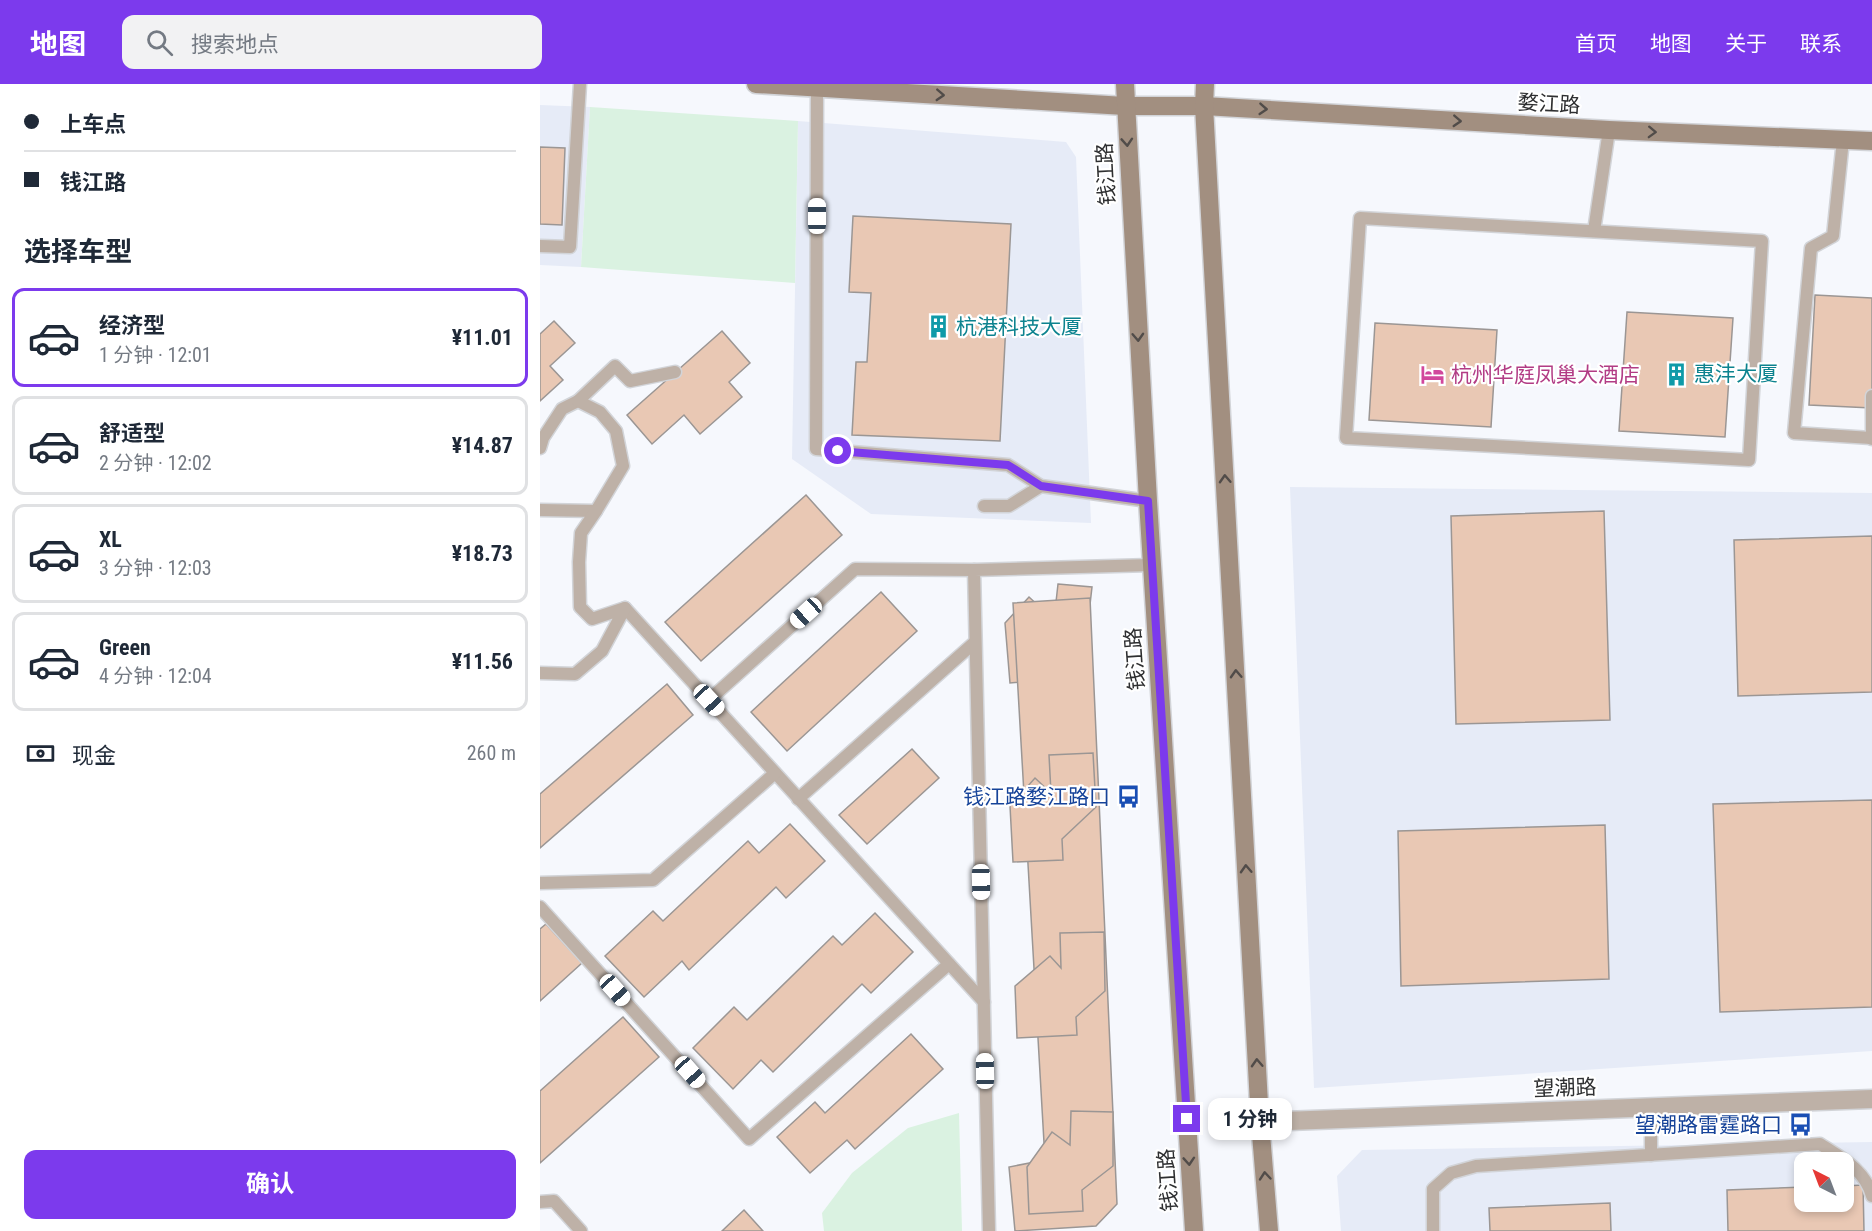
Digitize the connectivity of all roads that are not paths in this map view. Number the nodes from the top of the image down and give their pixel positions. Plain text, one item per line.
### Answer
1 (580, 84) edge
2 (756, 84) edge
3 (1125, 84) edge
4 (1205, 84) edge
5 (817, 88) junction
6 (1125, 106) junction
7 (1204, 106) junction
8 (1609, 130) junction
9 (1843, 140) junction
10 (1872, 141) edge
11 (1594, 231) junction
12 (540, 246) edge
13 (675, 372) dead end
14 (1872, 396) edge
15 (578, 401) junction
16 (1871, 439) edge
17 (540, 448) edge
18 (1041, 486) junction
19 (1148, 501) junction
20 (984, 506) dead end
21 (540, 510) edge
22 (596, 511) junction
23 (1151, 565) junction
24 (974, 570) junction
25 (625, 608) junction
26 (975, 642) junction
27 (540, 674) edge
28 (709, 700) junction
29 (775, 772) junction
30 (798, 799) junction
31 (540, 883) edge
32 (540, 907) edge
33 (949, 964) junction
34 (984, 1002) junction
35 (1872, 1099) edge
36 (1650, 1108) junction
37 (1260, 1122) junction
38 (1651, 1155) junction
39 (1872, 1196) edge
40 (540, 1202) edge
41 (581, 1231) edge
42 (989, 1231) edge
43 (1194, 1231) edge
44 (1269, 1231) edge
45 (1433, 1231) edge

1 - 12 lane
2 - 5 main road, 婺江路
3 - 6 main road, 钱江路
4 - 7 main road
5 -> 6 main road, 婺江路
5 - 18 lane
6 - 7 main road, 婺江路
6 -> 19 main road, 钱江路
7 -> 8 main road, 婺江路
37 -> 7 main road
8 -> 9 main road, 婺江路
8 - 11 lane
9 - 10 main road, 婺江路
9 - 16 lane
11 - 11 lane
13 - 15 lane
14 - 16 lane
15 - 17 lane
15 - 22 lane
18 - 19 lane
18 - 20 lane
19 - 23 main road, 钱江路
21 - 22 lane
22 - 25 lane
23 - 24 lane
23 -> 43 main road, 钱江路
24 - 26 lane
24 - 28 lane
25 - 27 lane
25 - 28 lane
26 - 30 lane
26 - 34 lane
28 - 29 lane
29 - 30 lane
29 - 31 lane
30 - 33 lane
32 - 33 lane
33 - 34 lane
34 - 42 lane
35 - 36 street, 望潮路
36 - 37 street, 望潮路
36 - 38 lane
44 -> 37 main road
38 - 39 lane
38 - 45 lane
40 - 41 lane

